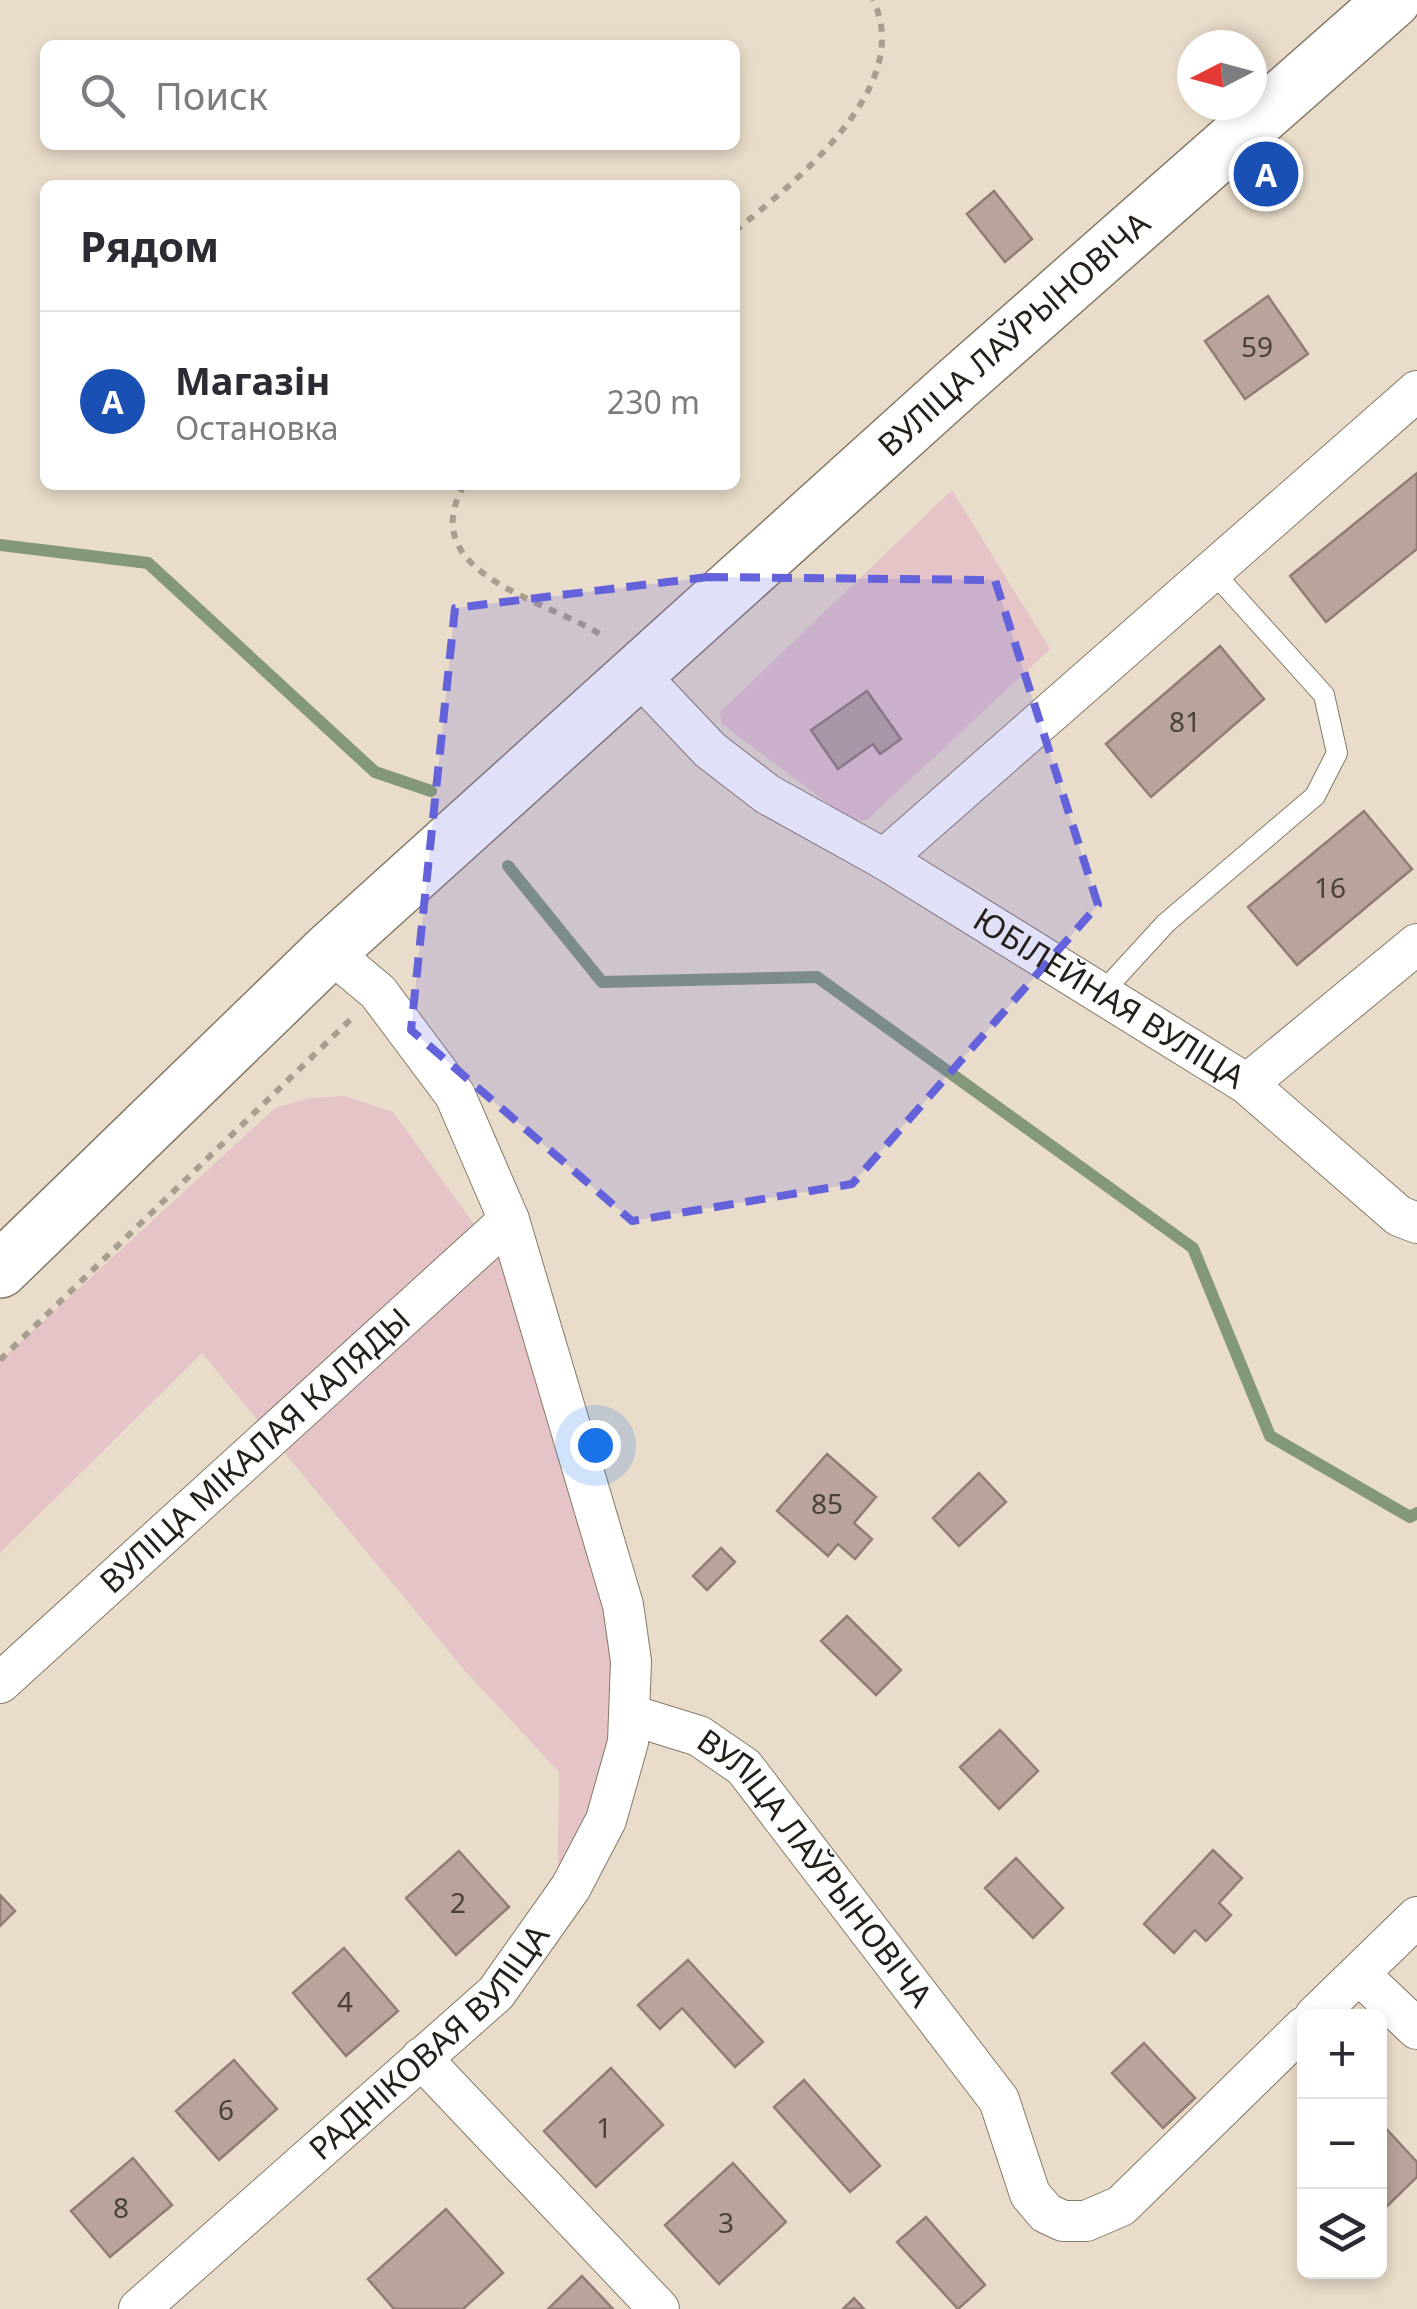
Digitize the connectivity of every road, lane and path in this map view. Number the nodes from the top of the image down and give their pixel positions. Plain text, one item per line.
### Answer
1 (873, 0) edge
2 (1393, 0) edge
3 (740, 227) edge
4 (1417, 390) edge
5 (461, 490) edge
6 (1214, 573) junction
7 (638, 674) junction
8 (884, 859) junction
9 (1417, 944) edge
10 (329, 951) junction
11 (378, 992) junction
12 (1098, 996) junction
13 (1248, 1084) junction
14 (509, 1220) junction
15 (1417, 1223) edge
16 (0, 1270) edge
17 (0, 1360) edge
18 (0, 1683) edge
19 (632, 1714) junction
20 (1417, 1917) edge
21 (1359, 1974) junction
22 (1322, 2009) edge
23 (1417, 2029) edge
24 (1297, 2034) edge
25 (421, 2058) junction
26 (139, 2309) edge
27 (659, 2309) edge

1 - 3 path
2 - 7 main road, ВУЛІЦА ЛАЎРЫНОВІЧА
4 - 6 street
5 - 7 path
6 - 8 street
6 - 12 lane
7 - 8 street, ЮБІЛЕЙНАЯ ВУЛІЦА
7 - 10 main road, ВУЛІЦА ЛАЎРЫНОВІЧА
8 - 12 street, ЮБІЛЕЙНАЯ ВУЛІЦА
9 - 13 street, ЮБІЛЕЙНАЯ ВУЛІЦА
10 - 11 street
10 - 16 main road, ВУЛІЦА ЛАЎРЫНОВІЧА
11 - 14 street
11 - 17 path
12 - 13 street, ЮБІЛЕЙНАЯ ВУЛІЦА
13 - 15 street
14 - 18 street, ВУЛІЦА МІКАЛАЯ КАЛЯДЫ
14 - 19 street
19 - 24 street, ВУЛІЦА ЛАЎРЫНОВІЧА
19 - 25 street, РАДНІКОВАЯ ВУЛІЦА
20 - 21 street
21 - 22 street
21 - 23 street
25 - 26 street, РАДНІКОВАЯ ВУЛІЦА
25 - 27 street

